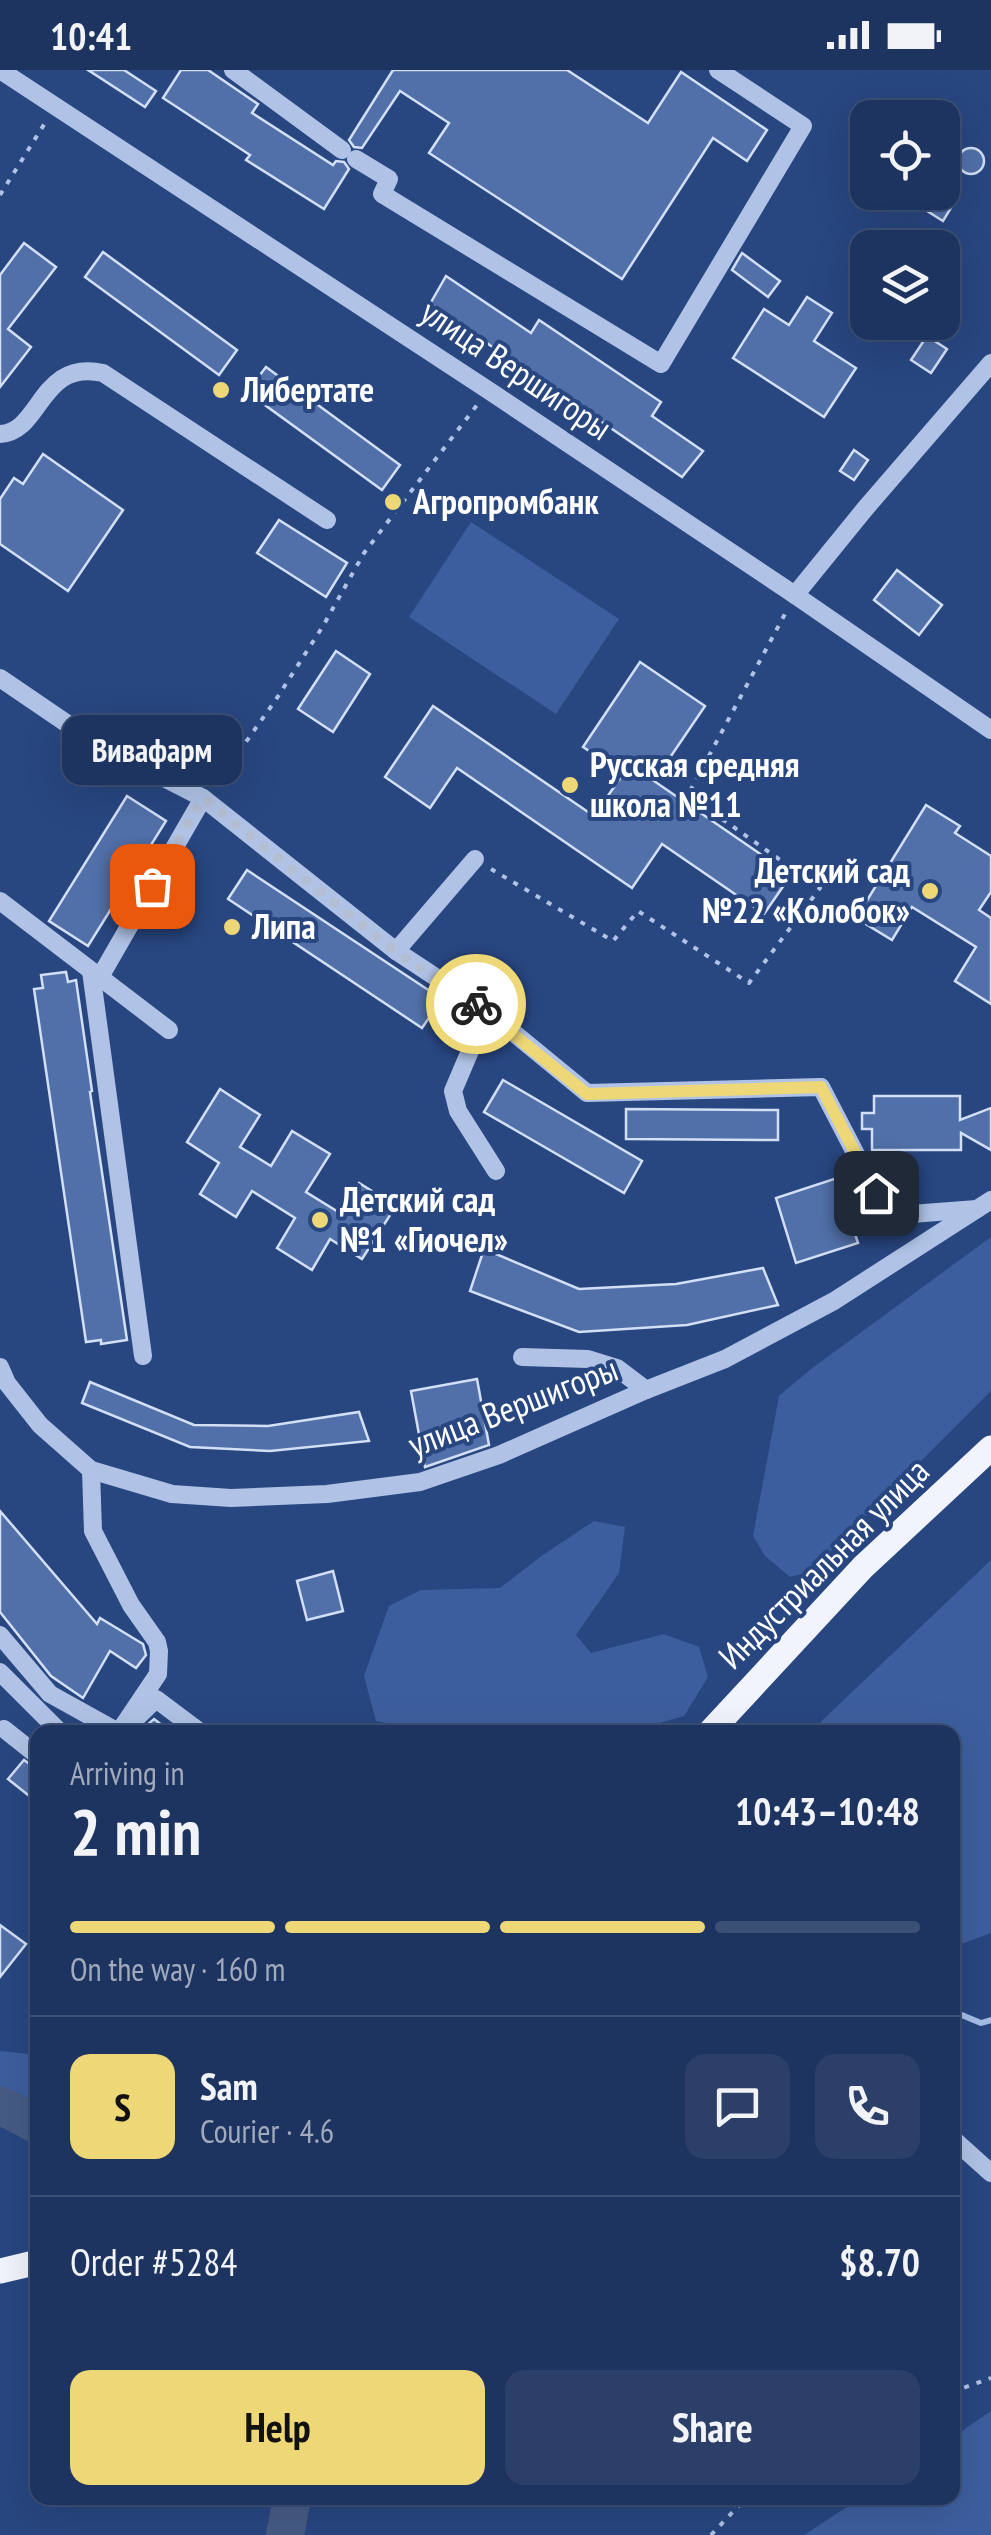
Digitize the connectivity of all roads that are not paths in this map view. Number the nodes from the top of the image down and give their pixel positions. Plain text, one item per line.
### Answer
1 (0, 70) edge
2 (233, 70) edge
3 (718, 70) edge
4 (991, 363) edge
5 (0, 434) edge
6 (327, 520) dead end
7 (795, 595) junction
8 (0, 678) edge
9 (991, 730) edge
10 (203, 798) junction
11 (475, 860) road end
12 (0, 902) edge
13 (396, 952) junction
14 (96, 974) junction
15 (487, 1011) junction
16 (169, 1030) dead end
17 (496, 1171) dead end
18 (984, 1205) edge
19 (143, 1356) dead end
20 (522, 1357) dead end
21 (0, 1367) edge
22 (646, 1390) junction
23 (991, 1448) edge
24 (92, 1470) junction
25 (0, 1636) edge
26 (0, 1672) edge
27 (53, 1725) edge
28 (107, 1725) edge
29 (125, 1725) edge
30 (129, 1725) edge
31 (190, 1725) edge
32 (716, 1725) edge
33 (4, 1729) dead end
34 (30, 1750) edge
35 (960, 2145) edge
36 (991, 2173) edge
37 (30, 2264) edge
38 (0, 2270) edge

1 - 7 street, улица Вершигоры
2 - 3 street
4 - 7 street
5 - 6 street
7 - 9 street, улица Вершигоры
8 - 10 street
10 - 13 street
10 - 14 street
11 - 13 street
12 - 14 street
13 - 15 street
14 - 16 street
14 - 19 street
15 - 17 street
15 - 18 street
18 - 22 street, улица Вершигоры
20 - 22 street
21 - 24 street, улица Вершигоры
22 - 24 street, улица Вершигоры
23 - 32 main road, Индустриальная улица
24 - 29 street
25 - 28 street
26 - 27 street
30 - 31 street
33 - 34 street
35 - 36 street
37 - 38 main road

